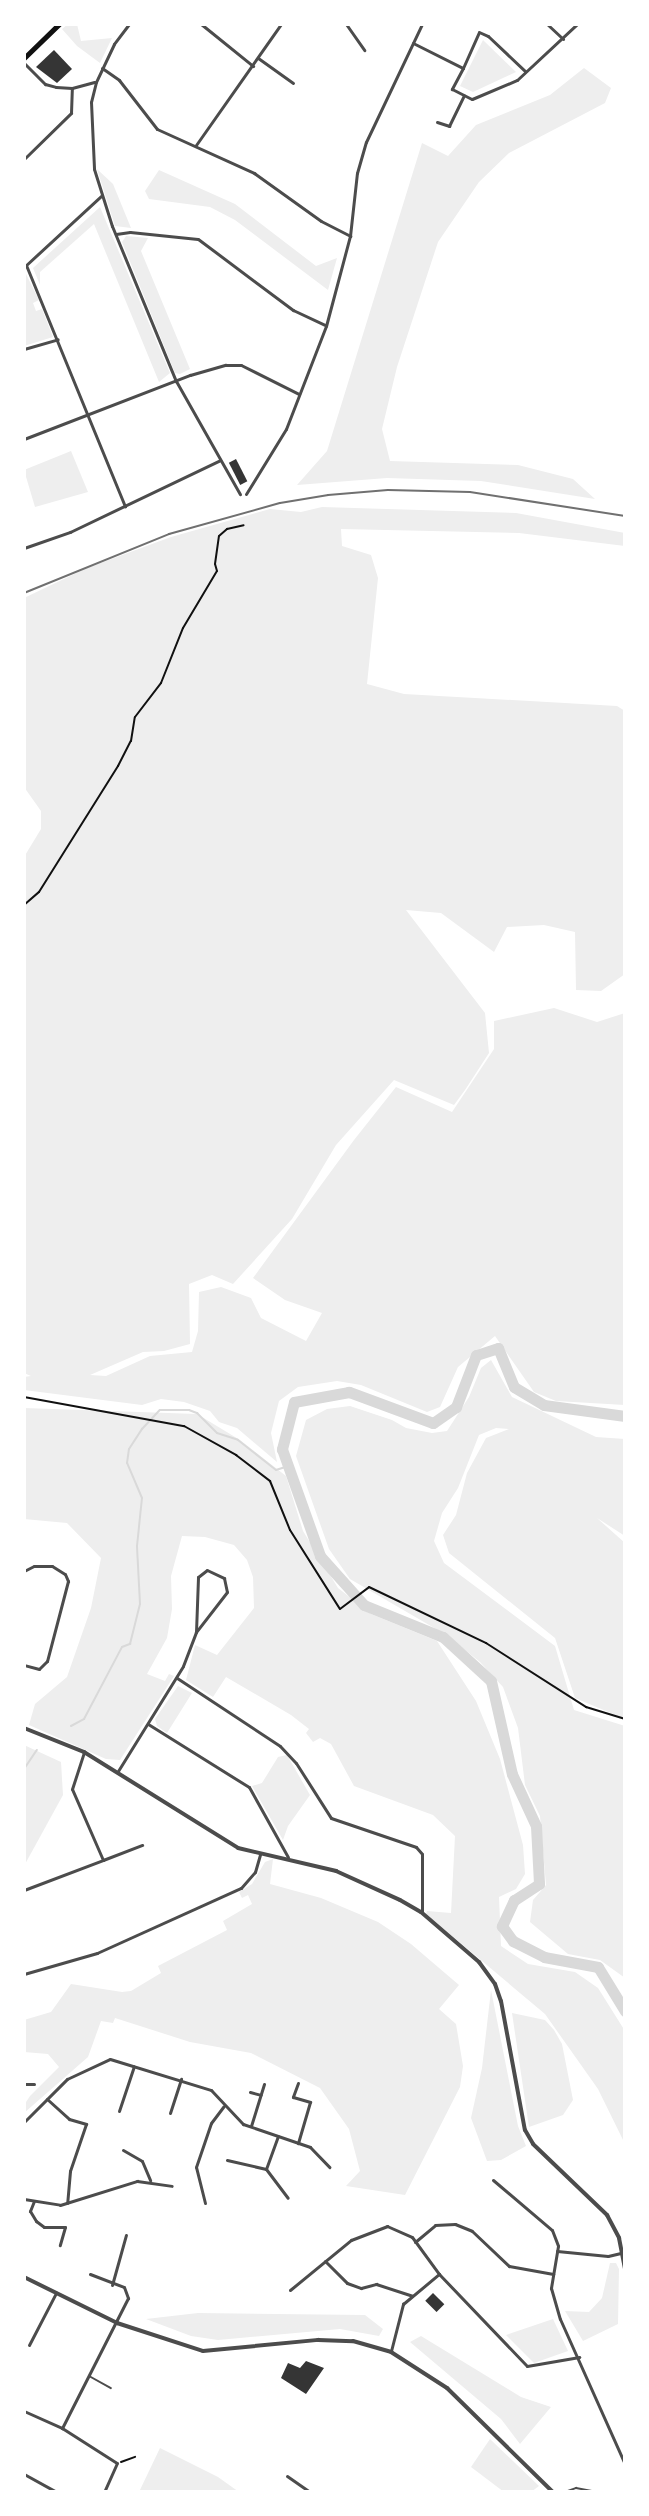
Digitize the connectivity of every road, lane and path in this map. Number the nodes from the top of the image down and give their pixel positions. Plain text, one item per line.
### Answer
1 (59, 24) edge
2 (129, 24) edge
3 (201, 24) edge
4 (281, 24) edge
5 (346, 24) edge
6 (422, 24) edge
7 (547, 24) edge
8 (577, 24) edge
9 (553, 26) edge
10 (563, 39) junction
11 (413, 43) junction
12 (364, 50) dead end
13 (258, 58) junction
14 (24, 61) edge
15 (253, 66) junction
16 (102, 68) junction
17 (463, 68) junction
18 (525, 72) junction
19 (96, 82) junction
20 (293, 83) dead end
21 (72, 88) junction
22 (464, 95) junction
23 (437, 122) dead end
24 (195, 147) junction
25 (24, 159) edge
26 (101, 196) junction
27 (116, 234) junction
28 (350, 236) junction
29 (25, 266) edge
30 (326, 326) junction
31 (58, 339) junction
32 (24, 349) edge
33 (176, 381) junction
34 (299, 394) junction
35 (89, 414) junction
36 (24, 439) edge
37 (220, 460) junction
38 (240, 494) dead end
39 (246, 494) dead end
40 (125, 506) junction
41 (244, 525) dead end
42 (24, 548) edge
43 (24, 905) edge
44 (24, 1397) edge
45 (24, 1571) edge
46 (196, 1632) junction
47 (24, 1665) edge
48 (177, 1678) junction
49 (625, 1719) edge
50 (148, 1724) junction
51 (24, 1728) edge
52 (84, 1752) junction
53 (118, 1771) junction
54 (142, 1845) dead end
55 (260, 1854) junction
56 (288, 1857) junction
57 (103, 1860) junction
58 (24, 1890) edge
59 (421, 1912) junction
60 (24, 1974) edge
61 (134, 2066) junction
62 (181, 2079) junction
63 (298, 2083) dead end
64 (24, 2084) edge
65 (34, 2084) dead end
66 (264, 2084) dead end
67 (250, 2092) dead end
68 (261, 2095) junction
69 (47, 2099) junction
70 (224, 2106) junction
71 (119, 2111) dead end
72 (170, 2113) dead end
73 (24, 2122) edge
74 (250, 2127) junction
75 (278, 2136) junction
76 (298, 2143) junction
77 (123, 2150) dead end
78 (227, 2160) dead end
79 (329, 2167) dead end
80 (266, 2169) junction
81 (150, 2180) junction
82 (493, 2180) dead end
83 (172, 2186) dead end
84 (288, 2198) dead end
85 (24, 2199) edge
86 (34, 2201) junction
87 (67, 2203) junction
88 (205, 2203) dead end
89 (126, 2235) dead end
90 (415, 2242) junction
91 (60, 2245) dead end
92 (557, 2251) junction
93 (623, 2253) junction
94 (325, 2261) junction
95 (625, 2270) edge
96 (90, 2274) dead end
97 (439, 2274) junction
98 (553, 2274) junction
99 (24, 2277) edge
100 (625, 2279) edge
101 (112, 2285) junction
102 (290, 2290) dead end
103 (56, 2293) junction
104 (412, 2296) junction
105 (78, 2304) junction
106 (75, 2310) dead end
107 (117, 2323) junction
108 (625, 2324) edge
109 (29, 2345) dead end
110 (391, 2352) junction
111 (579, 2357) junction
112 (89, 2376) junction
113 (111, 2388) dead end
114 (24, 2411) edge
115 (62, 2428) junction
116 (135, 2457) dead end
117 (117, 2463) junction
118 (625, 2464) edge
119 (24, 2474) edge
120 (287, 2476) dead end
121 (57, 2492) edge
122 (104, 2492) edge
123 (310, 2492) edge
124 (553, 2492) edge
125 (565, 2492) edge
126 (596, 2492) edge

1 - 14 main road
2 - 16 street
3 - 15 street
4 - 13 street
5 - 12 street
6 - 11 street
7 - 9 street
8 - 10 street
9 - 10 street
10 - 18 street
11 - 17 street
11 - 28 street
13 - 15 street
13 - 20 street
14 - 21 street
15 - 24 street
16 - 19 street
16 - 24 street
17 - 18 street
17 - 22 street
18 - 22 street
19 - 21 street
19 - 26 street
21 - 25 street
22 - 23 street
24 - 28 street
26 - 27 street
26 - 29 street
27 - 30 street
27 - 33 street
28 - 30 street
29 - 31 street
30 - 34 street
31 - 32 street
31 - 35 street
33 - 34 street
33 - 35 street
33 - 37 street
34 - 39 street
35 - 36 street
35 - 40 street
37 - 38 street
37 - 40 street
40 - 42 street
41 - 43 path
44 - 49 path
45 - 47 street
46 - 46 street
46 - 48 street
48 - 50 street
48 - 59 street
50 - 53 street
50 - 56 street
51 - 52 street
52 - 53 street
52 - 57 street
53 - 55 street
54 - 57 street
55 - 56 street
55 - 60 street
56 - 59 street
57 - 58 street
59 - 93 street
61 - 62 street
61 - 69 street
61 - 71 street
62 - 70 street
62 - 72 street
63 - 76 street
64 - 65 street
66 - 68 street
67 - 68 street
68 - 74 street
69 - 73 street
69 - 87 street
70 - 74 street
70 - 88 street
74 - 75 street
75 - 76 street
75 - 80 street
76 - 79 street
77 - 81 street
78 - 80 street
80 - 84 street
81 - 83 street
81 - 87 street
82 - 92 street
85 - 86 street
86 - 87 street
86 - 91 street
89 - 101 street
90 - 94 street
90 - 97 street
90 - 98 street
92 - 93 street
92 - 98 street
93 - 95 street
94 - 102 street
94 - 104 street
96 - 101 street
97 - 104 street
97 - 111 street
98 - 111 street
99 - 103 street
100 - 108 street
101 - 107 street
103 - 105 street
103 - 109 street
104 - 110 street
105 - 106 street
105 - 107 street
107 - 110 street
107 - 112 street
110 - 124 street
111 - 118 street
112 - 113 lane
112 - 115 street
114 - 115 street
115 - 117 street
116 - 117 path
117 - 122 street
119 - 121 street
120 - 123 street
125 - 126 lane

